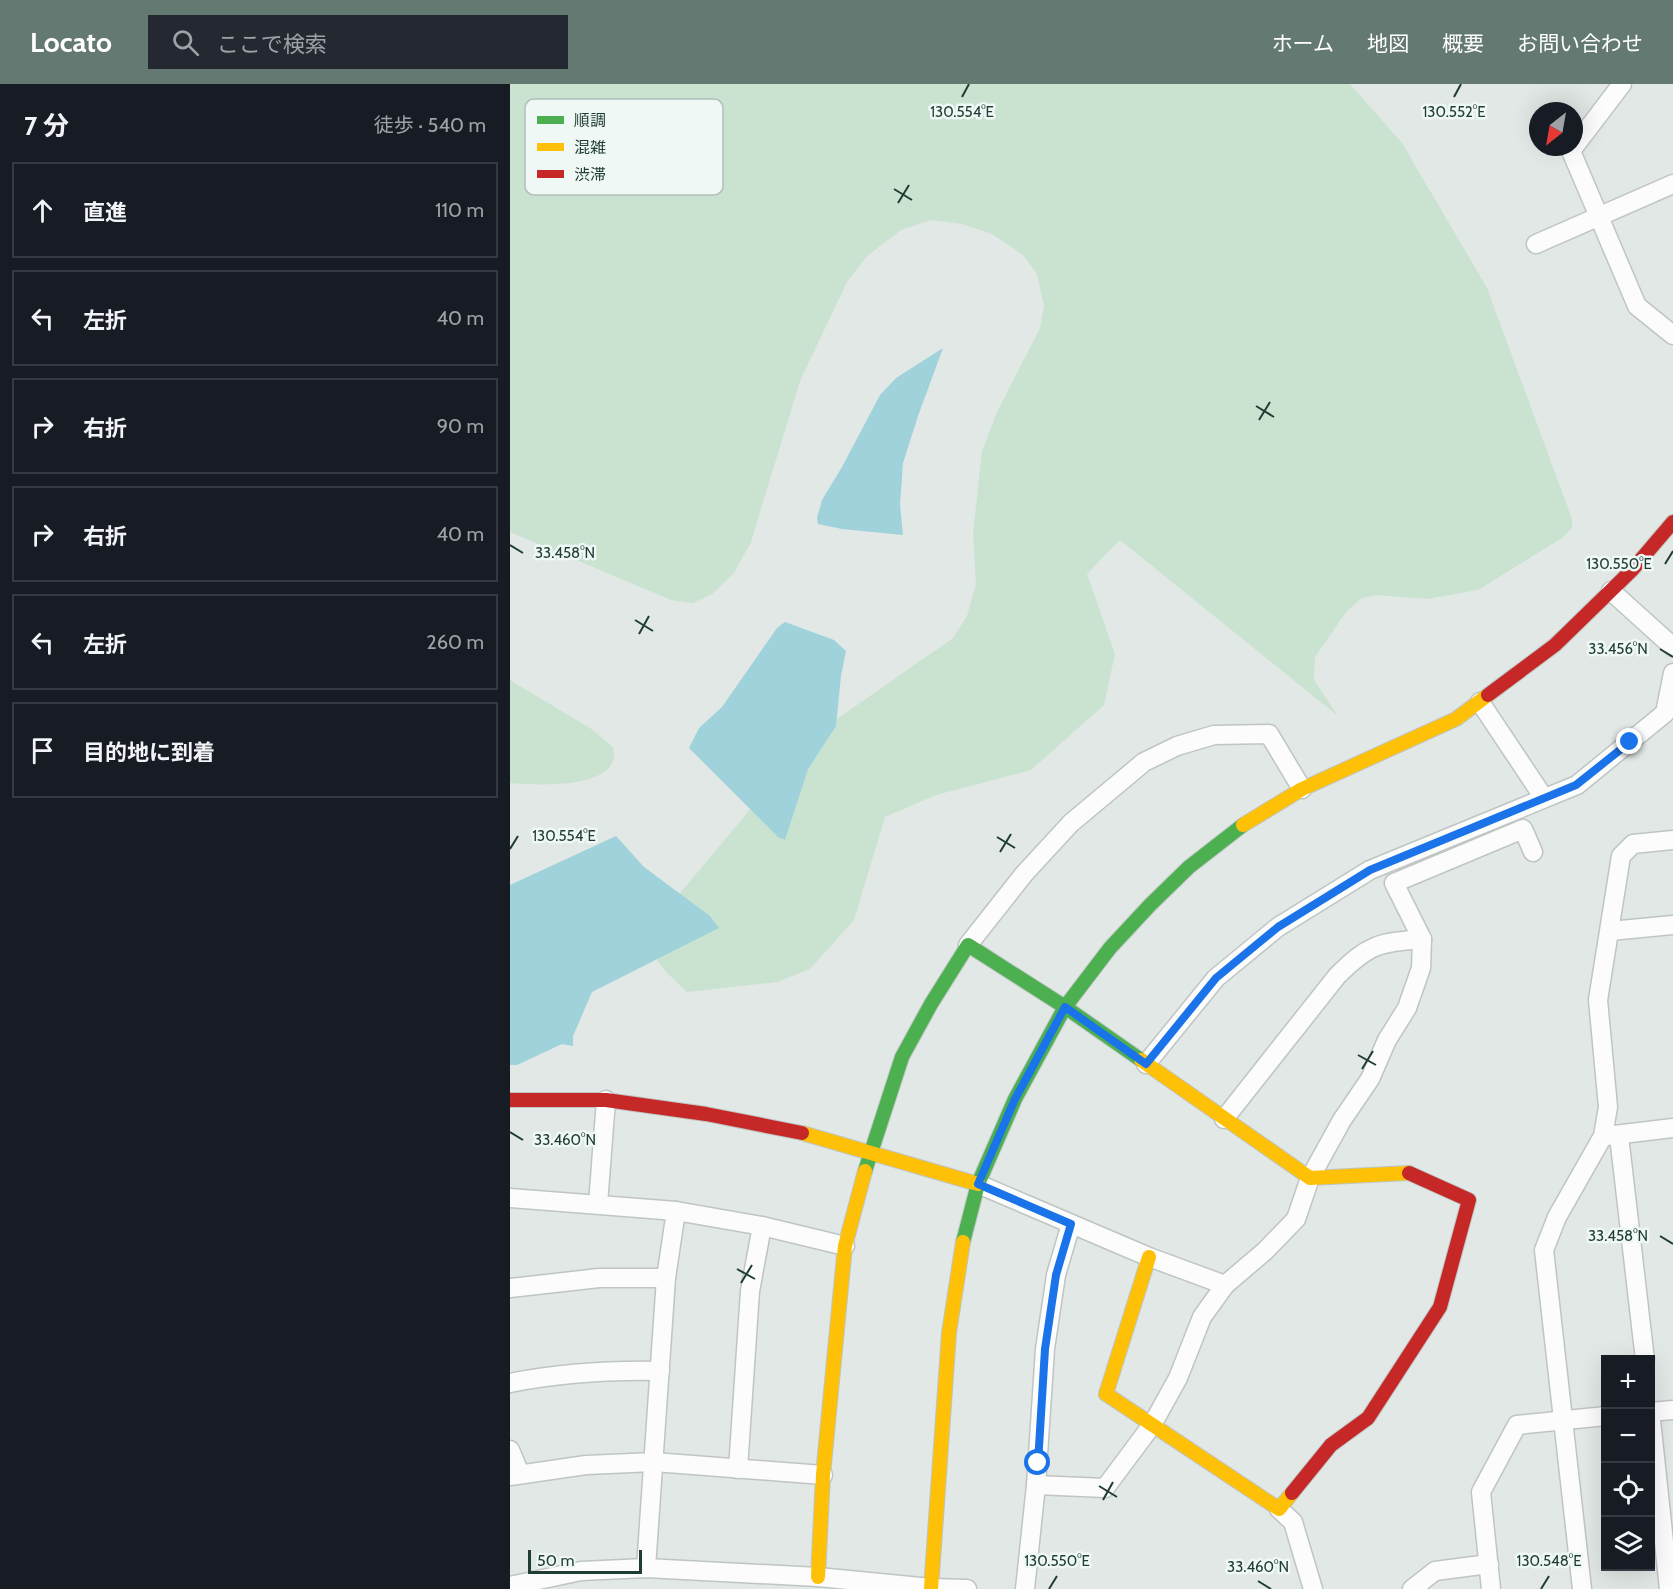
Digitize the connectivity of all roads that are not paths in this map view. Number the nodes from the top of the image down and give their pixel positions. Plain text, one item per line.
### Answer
1 (1622, 84) edge
2 (1583, 135) edge
3 (1573, 156) edge
4 (1673, 184) edge
5 (1598, 217) junction
6 (1536, 244) dead end
7 (1673, 335) edge
8 (1673, 522) edge
9 (1611, 591) junction
10 (1673, 647) edge
11 (1673, 673) edge
12 (1480, 702) junction
13 (1302, 789) junction
14 (1544, 798) junction
15 (1673, 840) edge
16 (1533, 852) dead end
17 (1673, 926) edge
18 (1610, 931) junction
19 (1422, 939) junction
20 (968, 945) junction
21 (1065, 1007) junction
22 (1146, 1064) junction
23 (510, 1100) edge
24 (606, 1100) junction
25 (1224, 1119) junction
26 (1673, 1128) edge
27 (1611, 1136) junction
28 (870, 1151) junction
29 (1310, 1178) junction
30 (978, 1184) junction
31 (510, 1198) edge
32 (598, 1204) junction
33 (676, 1211) junction
34 (1071, 1224) junction
35 (762, 1226) junction
36 (845, 1246) junction
37 (1149, 1257) junction
38 (666, 1278) junction
39 (1225, 1285) junction
40 (510, 1288) edge
41 (1643, 1355) edge
42 (660, 1371) junction
43 (510, 1383) edge
44 (1673, 1410) edge
45 (1655, 1411) edge
46 (1601, 1416) edge
47 (1563, 1421) junction
48 (1152, 1425) junction
49 (510, 1450) edge
50 (1655, 1458) edge
51 (654, 1462) junction
52 (738, 1469) junction
53 (515, 1475) edge
54 (823, 1475) junction
55 (1036, 1485) junction
56 (1279, 1509) junction
57 (1489, 1564) junction
58 (646, 1568) junction
59 (818, 1577) junction
60 (510, 1586) edge
61 (931, 1588) edge
62 (967, 1589) edge
63 (1025, 1589) edge
64 (1313, 1589) edge
65 (1412, 1589) edge
66 (1491, 1589) edge
67 (1582, 1589) edge
68 (1669, 1589) edge

1 - 2 street
3 - 5 street
4 - 5 street
5 - 6 street
5 - 7 street
8 - 9 street
9 - 10 street
9 - 12 street
11 - 14 street
12 - 13 street
12 - 14 street
13 - 20 street
13 - 21 street
14 - 22 street
15 - 18 street
16 - 19 street
17 - 18 street
18 - 27 street
19 - 25 street
19 - 29 street
20 - 21 street
20 - 28 street
21 - 22 street
21 - 30 street
22 - 25 street
23 - 24 street
24 - 28 street
24 - 32 street
25 - 29 street
26 - 27 street
27 - 41 street
27 - 47 street
28 - 30 street
28 - 36 street
29 - 39 street
29 - 56 street
30 - 34 street
30 - 61 street
31 - 32 street
32 - 33 street
33 - 35 street
33 - 38 street
34 - 37 street
34 - 55 street
35 - 36 street
35 - 52 street
36 - 54 street
37 - 39 street
37 - 48 street
38 - 40 street
38 - 42 street
39 - 48 street
42 - 43 street
42 - 51 street
44 - 45 street
46 - 47 street
47 - 57 street
47 - 67 street
48 - 55 street
48 - 56 street
49 - 53 street
50 - 68 street
51 - 52 street
51 - 53 street
51 - 58 street
52 - 54 street
54 - 59 street
55 - 63 street
56 - 64 street
57 - 65 street
57 - 66 street
58 - 59 street
58 - 60 street
59 - 61 street
61 - 62 street

